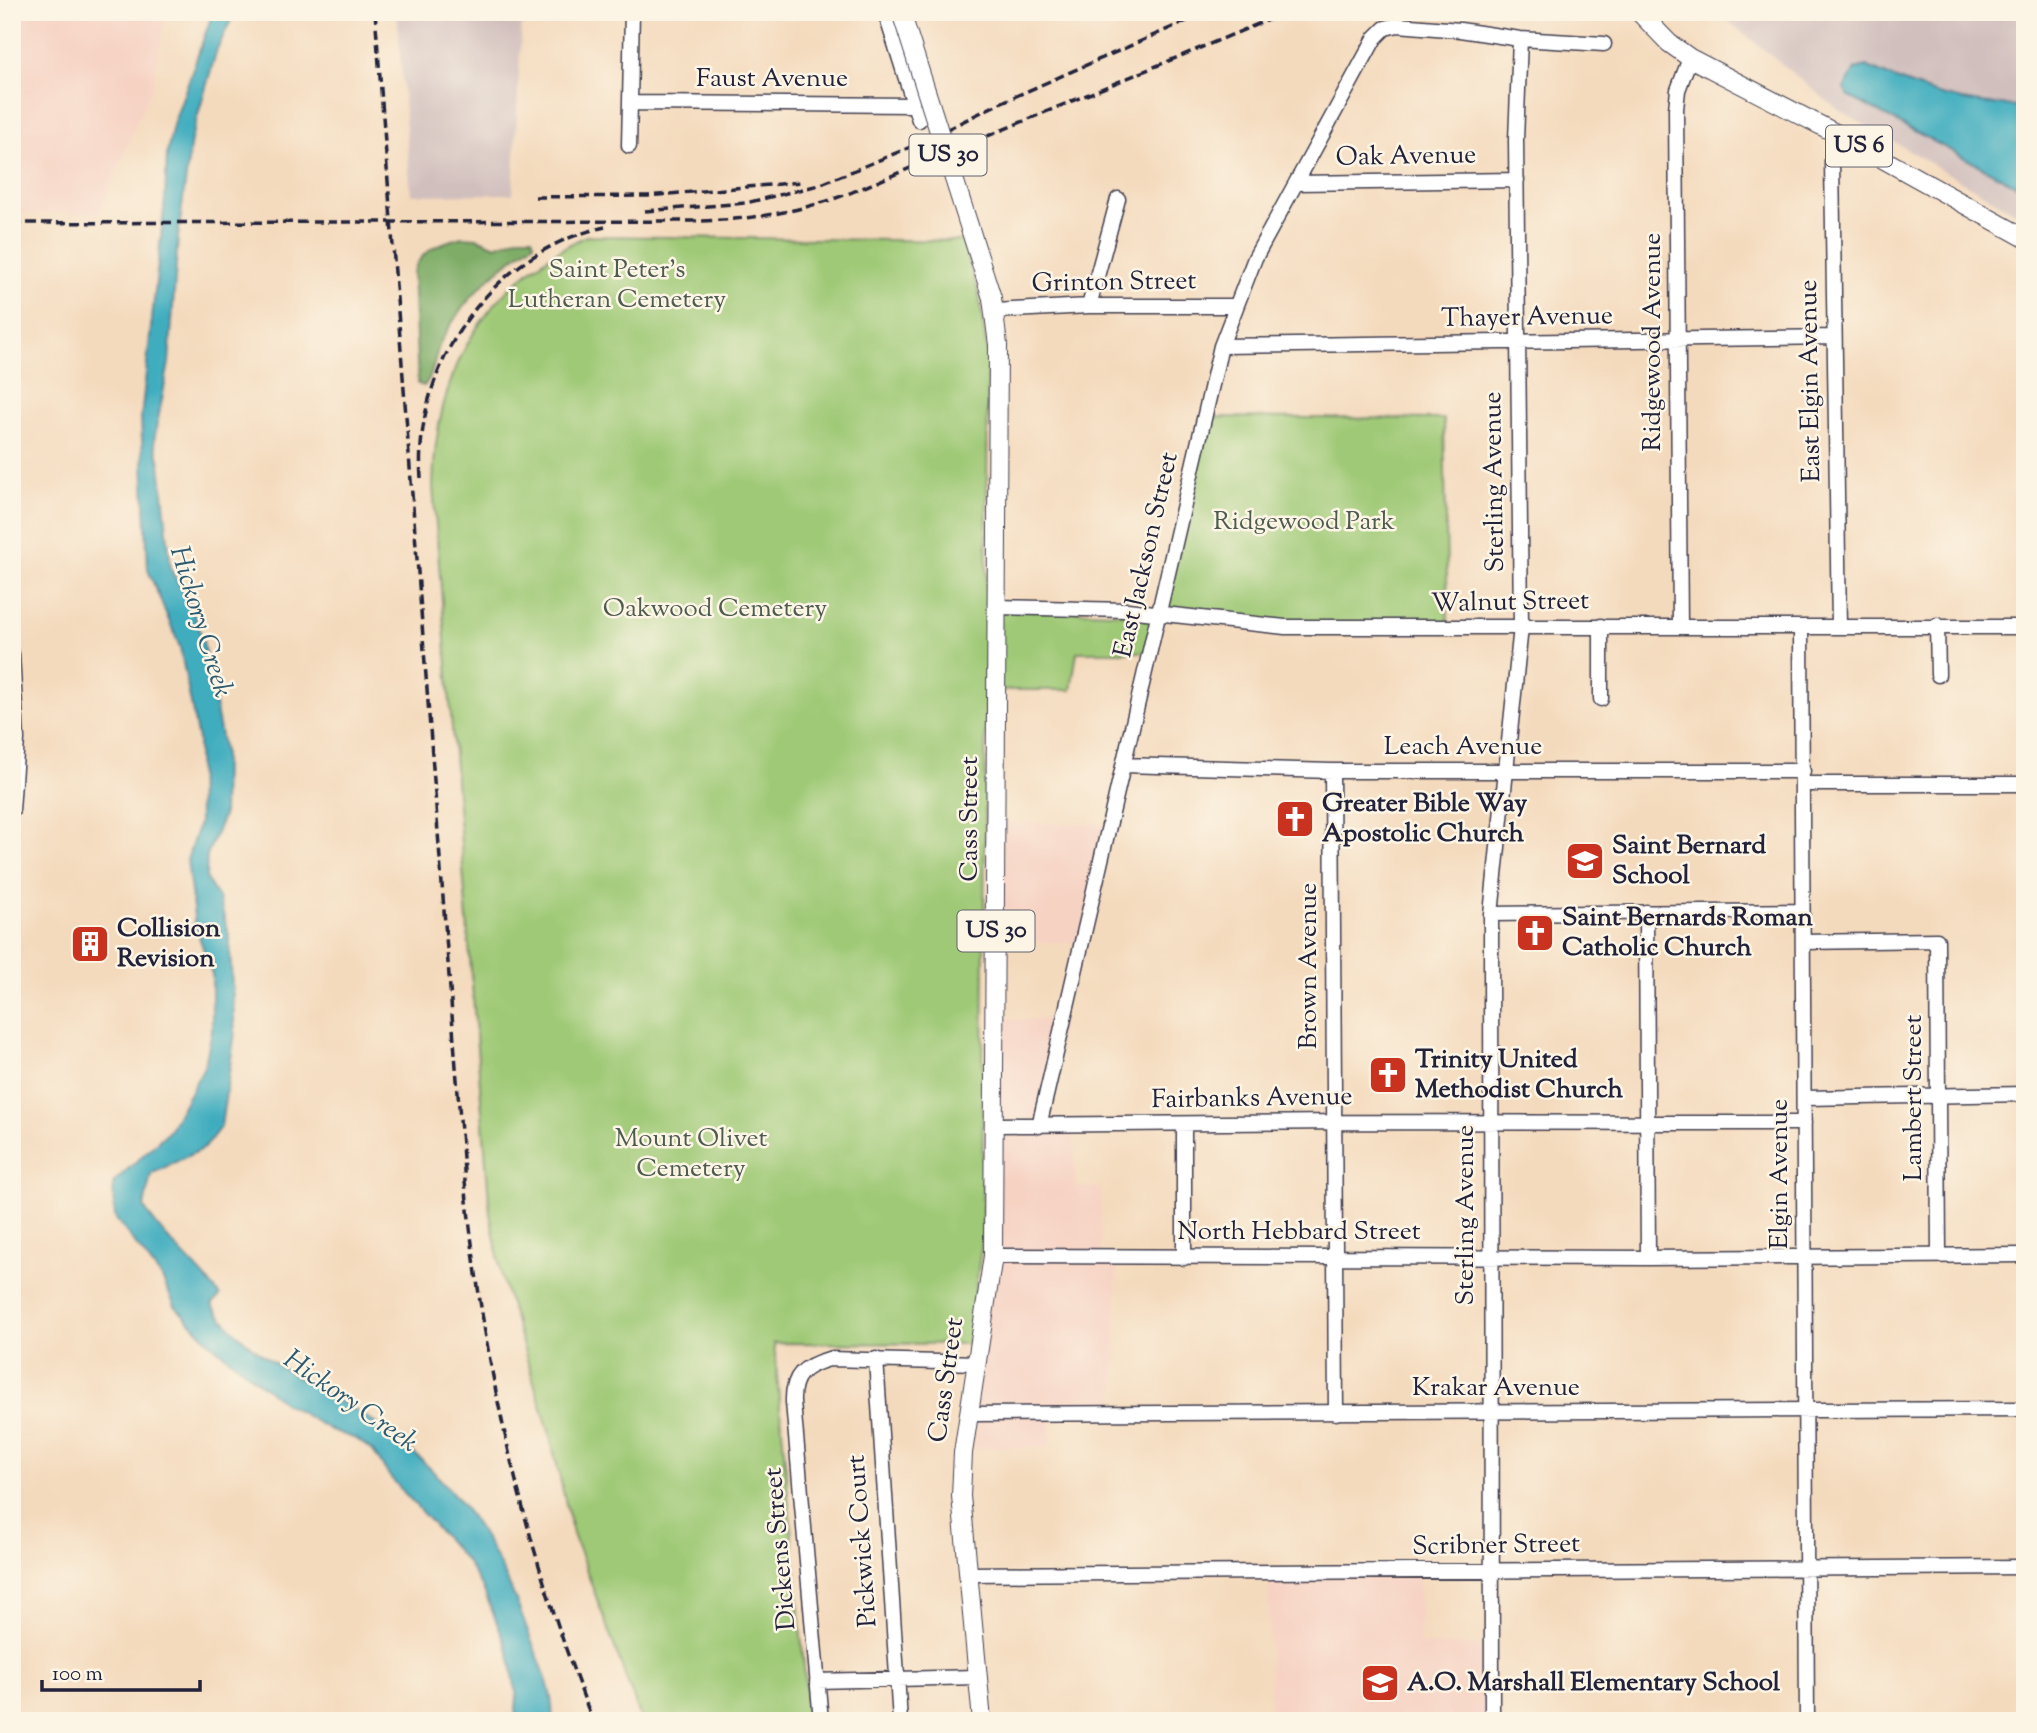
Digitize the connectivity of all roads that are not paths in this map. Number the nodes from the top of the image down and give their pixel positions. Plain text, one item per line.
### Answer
1 (632, 12) edge
2 (884, 12) edge
3 (901, 12) edge
4 (1641, 15) edge
5 (1520, 39) junction
6 (1604, 44) dead end
7 (1690, 58) junction
8 (631, 103) junction
9 (914, 105) junction
10 (919, 120) dead end
11 (1843, 137) junction
12 (629, 146) dead end
13 (1517, 180) junction
14 (1296, 183) junction
15 (1118, 199) dead end
16 (2025, 238) edge
17 (994, 304) junction
18 (1089, 306) junction
19 (1234, 306) junction
20 (1834, 337) junction
21 (1676, 341) junction
22 (1518, 343) junction
23 (1221, 346) junction
24 (998, 607) junction
25 (1159, 614) junction
26 (1937, 625) junction
27 (1601, 626) junction
28 (1521, 627) junction
29 (1681, 627) junction
30 (1801, 627) junction
31 (1839, 627) junction
32 (2025, 627) edge
33 (12, 654) edge
34 (1938, 675) dead end
35 (1601, 699) dead end
36 (1123, 765) junction
37 (1332, 771) junction
38 (1504, 772) junction
39 (1803, 778) junction
40 (2025, 784) edge
41 (12, 810) edge
42 (1802, 911) junction
43 (1646, 912) junction
44 (1491, 914) junction
45 (1802, 942) junction
46 (1939, 1094) junction
47 (2025, 1094) edge
48 (1804, 1098) junction
49 (1334, 1122) junction
50 (1491, 1122) junction
51 (1646, 1122) junction
52 (1804, 1123) junction
53 (1184, 1124) junction
54 (995, 1125) junction
55 (1039, 1126) junction
56 (1490, 1255) junction
57 (1939, 1255) junction
58 (2025, 1255) edge
59 (993, 1256) junction
60 (1805, 1256) junction
61 (1334, 1257) junction
62 (1184, 1258) junction
63 (1648, 1258) junction
64 (876, 1359) junction
65 (976, 1363) junction
66 (2025, 1409) edge
67 (1806, 1412) junction
68 (968, 1413) junction
69 (1336, 1413) junction
70 (1490, 1413) junction
71 (1808, 1567) junction
72 (2025, 1567) edge
73 (1492, 1571) junction
74 (967, 1574) junction
75 (896, 1677) junction
76 (977, 1677) junction
77 (817, 1681) junction
78 (821, 1721) edge
79 (900, 1721) edge
80 (982, 1721) edge
81 (1492, 1721) edge
82 (1807, 1721) edge

1 - 8 street
2 - 9 street
3 - 17 main road, Cass Street / US 30, bridge
4 - 7 main road, US 6
5 - 6 street
5 - 13 street, Sterling Avenue
5 - 14 street, East Jackson Street
7 - 11 main road, US 6
7 - 21 street, Ridgewood Avenue
8 - 9 street, Faust Avenue
8 - 12 street
9 - 10 street
11 - 16 main road, US 6
11 - 20 street, East Elgin Avenue
13 - 14 street, Oak Avenue
13 - 22 street, Sterling Avenue
14 - 19 street, East Jackson Street
15 - 18 street
17 - 18 street, Grinton Street
17 - 24 main road, Cass Street / US 30
18 - 19 street, Grinton Street
19 - 23 street, East Jackson Street
20 - 21 street, Thayer Avenue
20 - 31 street, East Elgin Avenue
21 - 22 street, Thayer Avenue
21 - 29 street, Ridgewood Avenue
22 - 23 street, Thayer Avenue
22 - 28 street, Sterling Avenue
23 - 25 street, East Jackson Street
24 - 25 street, Walnut Street
24 - 54 main road, Cass Street / US 30
25 - 28 street, Walnut Street
25 - 36 street, East Jackson Street
26 - 31 street, Walnut Street
26 - 32 street, Walnut Street
26 - 34 street
27 - 28 street, Walnut Street
27 - 29 street, Walnut Street
27 - 35 street
28 - 38 street, Sterling Avenue
29 - 30 street, Walnut Street
30 - 31 street, Walnut Street
30 - 39 street, Elgin Avenue
33 - 41 street
36 - 37 street, Leach Avenue
36 - 55 street, East Jackson Street
37 - 38 street, Leach Avenue
37 - 49 street, Brown Avenue
38 - 39 street, Leach Avenue
38 - 44 street, Sterling Avenue
39 - 40 street, Leach Avenue
39 - 42 street, Elgin Avenue
42 - 43 street
42 - 45 street, Elgin Avenue
43 - 44 street
43 - 51 street
44 - 50 street, Sterling Avenue
45 - 46 street, Lambert Street
45 - 48 street, Elgin Avenue
46 - 47 street
46 - 48 street
46 - 57 street, Lambert Street
48 - 52 street, Elgin Avenue
49 - 50 street, Fairbanks Avenue
49 - 53 street, Fairbanks Avenue
49 - 61 street, Brown Avenue
50 - 51 street, Fairbanks Avenue
50 - 56 street, Sterling Avenue
51 - 52 street, Fairbanks Avenue
51 - 63 street
52 - 60 street, Elgin Avenue
53 - 55 street, Fairbanks Avenue
53 - 62 street
54 - 55 street, Fairbanks Avenue
54 - 59 main road, Cass Street / US 30
56 - 61 street, North Hebbard Street
56 - 63 street, North Hebbard Street
56 - 70 street, Sterling Avenue
57 - 58 street, North Hebbard Street
57 - 60 street, North Hebbard Street
59 - 62 street, North Hebbard Street
59 - 65 main road, Cass Street / US 30
60 - 63 street, North Hebbard Street
60 - 67 street, Elgin Avenue
61 - 62 street, North Hebbard Street
61 - 69 street, Brown Avenue
64 - 65 street
64 - 75 street, Pickwick Court
64 - 77 street, Dickens Street
65 - 68 main road, Cass Street / US 30
66 - 67 street, Krakar Avenue
67 - 70 street, Krakar Avenue
67 - 71 street, Elgin Avenue
68 - 69 street, Krakar Avenue
68 - 74 main road, Cass Street / US 30
69 - 70 street, Krakar Avenue
70 - 73 street, Sterling Avenue
71 - 72 street, Scribner Street
71 - 73 street, Scribner Street
71 - 82 street, Elgin Avenue
73 - 74 street, Scribner Street
73 - 81 street, Sterling Avenue
74 - 76 main road, Cass Street / US 30
75 - 76 street
75 - 77 street
75 - 79 street, Pickwick Court
76 - 80 main road, Cass Street / US 30
77 - 78 street, Dickens Street

